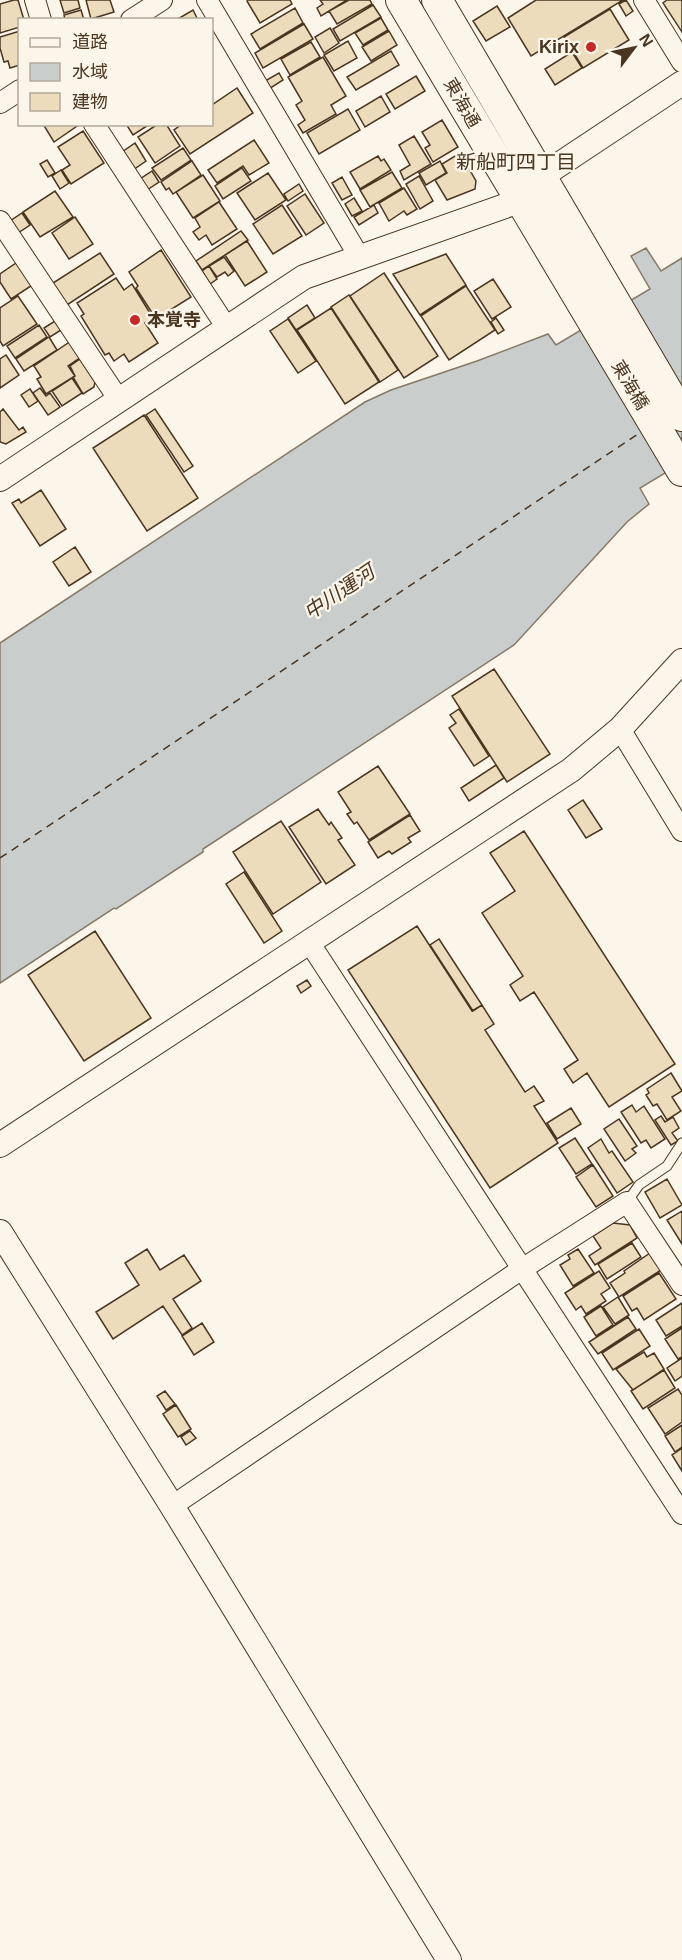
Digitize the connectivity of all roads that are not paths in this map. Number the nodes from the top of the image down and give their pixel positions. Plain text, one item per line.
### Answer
1 (35, 0) edge
2 (162, 0) edge
3 (207, 0) edge
4 (401, 0) edge
5 (437, 0) edge
6 (644, 0) edge
7 (40, 18) edge
8 (134, 18) edge
9 (682, 62) edge
10 (682, 83) edge
11 (18, 91) edge
12 (0, 103) edge
13 (94, 126) edge
14 (542, 176) junction
15 (519, 201) junction
16 (0, 221) edge
17 (360, 258) junction
18 (578, 299) joint
19 (227, 328) junction
20 (119, 400) junction
21 (682, 416) edge
22 (682, 471) edge
23 (2, 473) edge
24 (682, 661) edge
25 (620, 729) junction
26 (682, 831) edge
27 (309, 942) junction
28 (682, 1143) edge
29 (0, 1145) edge
30 (627, 1202) junction
31 (0, 1232) edge
32 (522, 1269) junction
33 (682, 1286) edge
34 (172, 1506) junction
35 (682, 1514) edge
36 (449, 1960) edge

1 - 7 street
2 - 8 street
3 - 17 street
4 - 15 main road, 東海通
5 - 14 main road, 東海橋
6 - 9 street
10 - 14 street
11 - 12 street
13 - 19 street
14 - 15 street
14 - 21 main road, 東海橋
15 - 17 street
15 - 18 main road, 東海通
16 - 20 street
17 - 19 street
18 - 22 main road, 東海橋
19 - 20 street
20 - 23 street
24 - 25 street
25 - 26 street
25 - 27 street
27 - 29 street
27 - 32 street
28 - 30 lane
30 - 32 street
30 - 33 street
31 - 34 street
32 - 34 street
32 - 35 street
34 - 36 street

